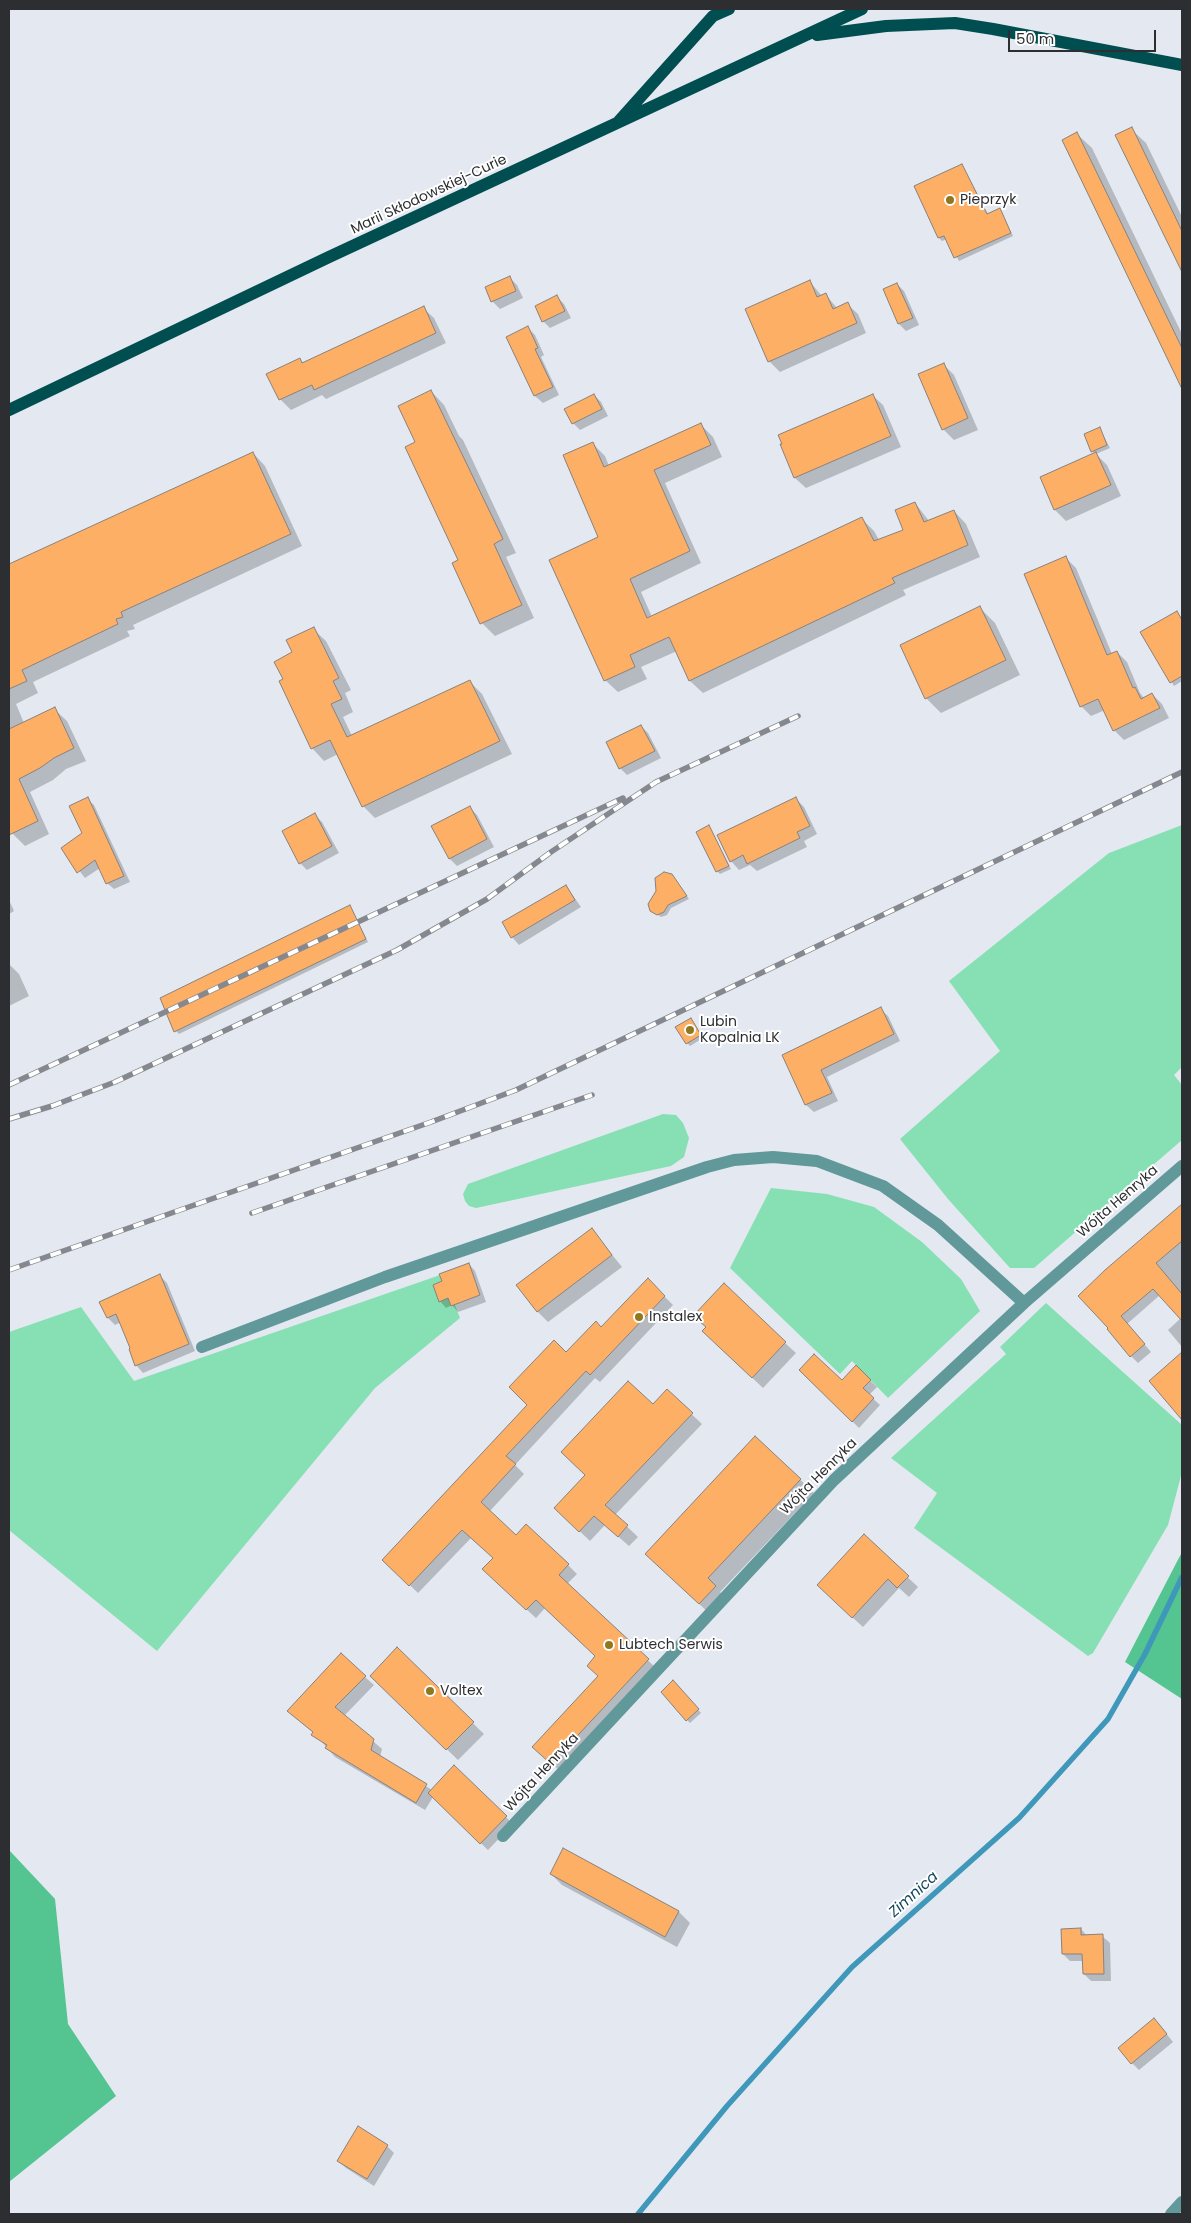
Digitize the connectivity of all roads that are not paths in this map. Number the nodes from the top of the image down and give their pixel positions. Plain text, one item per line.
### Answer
1 (729, 9) edge
2 (862, 9) edge
3 (802, 37) junction
4 (1182, 65) edge
5 (616, 125) junction
6 (9, 410) edge
7 (1182, 1166) edge
8 (1024, 1303) junction
9 (202, 1347) dead end
10 (503, 1836) dead end
11 (1182, 2202) edge
12 (1170, 2214) edge

1 - 5 main road
2 - 3 main road, Marii Skłodowskiej-Curie
3 - 4 main road
3 - 5 main road, Marii Skłodowskiej-Curie
5 - 6 main road, Marii Skłodowskiej-Curie
7 - 8 street, Wójta Henryka
8 - 9 street
8 - 10 street, Wójta Henryka
11 - 12 street

